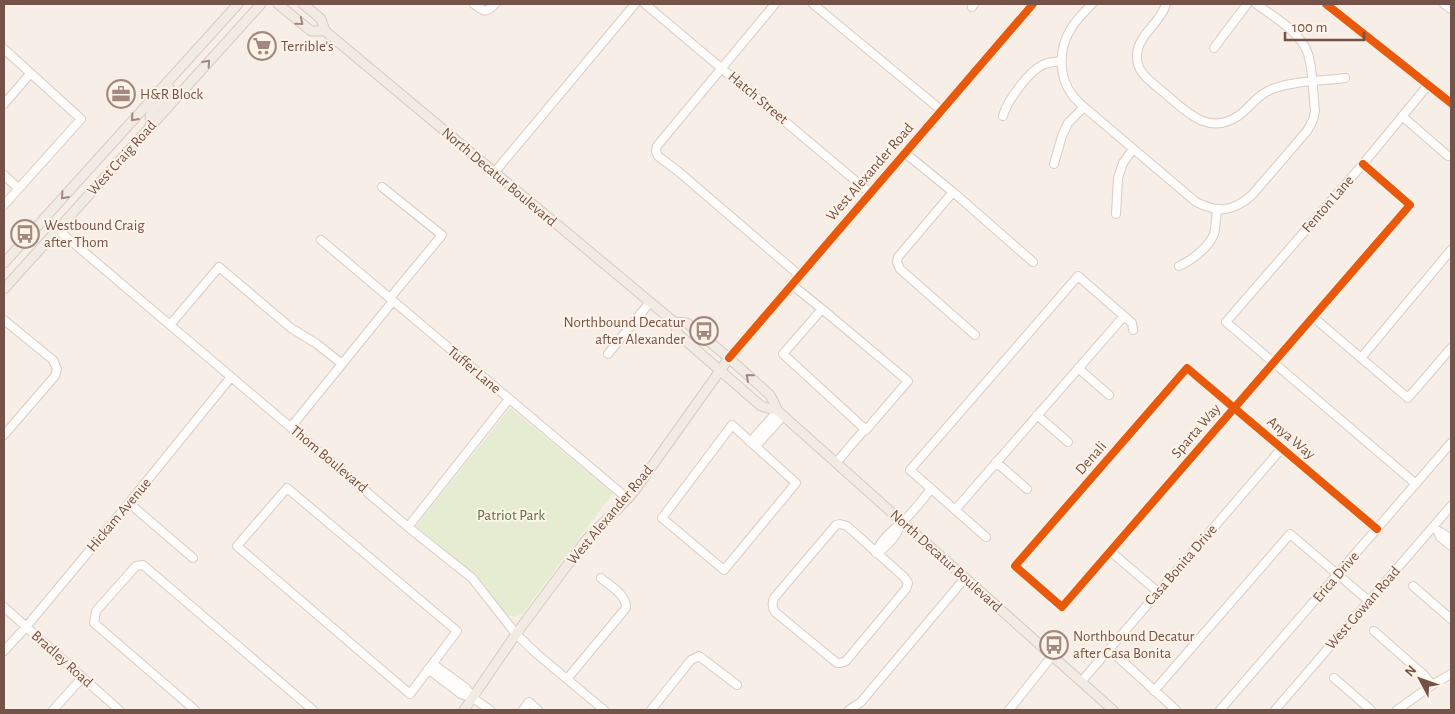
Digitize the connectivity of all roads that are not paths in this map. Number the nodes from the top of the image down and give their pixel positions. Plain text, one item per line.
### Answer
1 (238, 4) edge
2 (261, 4) edge
3 (278, 4) edge
4 (303, 4) edge
5 (474, 4) edge
6 (495, 4) edge
7 (635, 4) edge
8 (644, 4) edge
9 (775, 4) edge
10 (813, 4) edge
11 (1033, 4) edge
12 (1092, 4) edge
13 (1166, 4) edge
14 (1246, 4) edge
15 (1256, 4) edge
16 (1326, 4) edge
17 (1444, 4) edge
18 (1451, 9) edge
19 (324, 31) junction
20 (1214, 48) dead end
21 (4, 49) edge
22 (1127, 57) dead end
23 (1137, 57) junction
24 (1061, 61) junction
25 (722, 68) junction
26 (30, 74) junction
27 (1345, 78) dead end
28 (166, 82) junction
29 (1312, 82) junction
30 (1428, 85) junction
31 (153, 98) junction
32 (1451, 103) edge
33 (4, 104) edge
34 (1084, 107) junction
35 (164, 110) junction
36 (941, 110) junction
37 (1003, 116) dead end
38 (1402, 116) junction
39 (1215, 124) junction
40 (151, 126) junction
41 (1216, 134) dead end
42 (1133, 149) junction
43 (905, 153) junction
44 (1448, 156) dead end
45 (1054, 164) dead end
46 (1363, 164) junction
47 (494, 173) junction
48 (4, 175) edge
49 (382, 187) dead end
50 (18, 188) junction
51 (953, 192) junction
52 (870, 193) junction
53 (4, 205) edge
54 (1217, 210) junction
55 (1116, 214) dead end
56 (44, 218) junction
57 (57, 230) junction
58 (320, 240) dead end
59 (1451, 250) edge
60 (1033, 262) dead end
61 (4, 263) edge
62 (1179, 266) dead end
63 (800, 275) junction
64 (791, 284) junction
65 (4, 289) edge
66 (391, 300) junction
67 (650, 302) junction
68 (822, 309) junction
69 (1124, 316) junction
70 (1313, 317) junction
71 (4, 320) edge
72 (674, 322) junction
73 (170, 325) junction
74 (1133, 330) dead end
75 (975, 336) dead end
76 (1451, 348) edge
77 (608, 354) dead end
78 (729, 358) junction
79 (1360, 358) junction
80 (1274, 363) junction
81 (342, 364) junction
82 (1078, 368) junction
83 (1187, 368) joint
84 (721, 370) junction
85 (231, 378) junction
86 (1109, 395) dead end
87 (509, 399) junction
88 (1234, 408) junction
89 (780, 413) junction
90 (1037, 415) junction
91 (291, 427) junction
92 (865, 429) junction
93 (4, 436) edge
94 (1068, 442) dead end
95 (1451, 443) edge
96 (753, 444) junction
97 (1282, 448) junction
98 (996, 462) junction
99 (836, 463) junction
100 (1416, 484) junction
101 (931, 489) junction
102 (1027, 489) dead end
103 (628, 499) junction
104 (129, 503) junction
105 (1451, 506) edge
106 (955, 510) junction
107 (902, 522) junction
108 (408, 527) junction
109 (1377, 529) junction
110 (1436, 530) junction
111 (986, 536) dead end
112 (1451, 539) edge
113 (1451, 546) edge
114 (1110, 551) junction
115 (876, 553) junction
116 (193, 558) dead end
117 (1338, 574) junction
118 (601, 578) dead end
119 (965, 578) junction
120 (1413, 586) dead end
121 (1158, 592) junction
122 (1369, 601) junction
123 (4, 607) edge
124 (1062, 607) joint
125 (1451, 619) edge
126 (26, 627) junction
127 (1374, 631) dead end
128 (516, 634) junction
129 (1109, 650) junction
130 (4, 651) edge
131 (1052, 656) junction
132 (431, 666) junction
133 (1451, 674) edge
134 (82, 678) junction
135 (1334, 678) dead end
136 (567, 679) junction
137 (1081, 682) junction
138 (737, 685) dead end
139 (1432, 686) junction
140 (1154, 691) junction
141 (472, 698) junction
142 (53, 710) edge
143 (120, 710) edge
144 (195, 710) edge
145 (313, 710) edge
146 (464, 710) edge
147 (490, 710) edge
148 (523, 710) edge
149 (538, 710) edge
150 (604, 710) edge
151 (651, 710) edge
152 (849, 710) edge
153 (1008, 710) edge
154 (1114, 710) edge
155 (1176, 710) edge
156 (1220, 710) edge
157 (1275, 710) edge
158 (1372, 710) edge
159 (1397, 710) edge

1 - 28 main road, West Craig Road
35 -> 2 main road, West Craig Road
3 -> 19 main road, North Decatur Boulevard
4 - 19 main road, North Decatur Boulevard
5 - 6 street
7 - 47 street
8 - 25 street, Hatch Street
9 - 25 street
10 - 36 street
11 - 36 main road, West Alexander Road
12 - 24 street
13 - 23 street
14 - 20 street
15 - 29 street
16 - 30 street
17 - 18 street
19 - 47 main road, North Decatur Boulevard
21 - 26 street
22 - 23 street
23 - 39 street
24 - 34 street
24 - 37 street
25 - 52 street, Hatch Street
25 - 63 street
26 - 33 street
26 - 50 street
27 - 29 street
28 - 31 main road, West Craig Road
28 - 35 main road
29 - 39 street
29 - 54 street
30 - 32 street
30 - 38 street, Fenton Lane
31 - 40 main road
31 -> 56 main road, West Craig Road
34 - 42 street
34 - 45 street
35 - 40 main road, West Craig Road
36 - 43 main road, West Alexander Road
38 - 44 street
38 - 46 street, Fenton Lane
39 - 41 street
40 - 57 main road, West Craig Road
42 - 54 street
42 - 55 street
43 - 51 street
43 - 52 main road, West Alexander Road
46 - 70 street, Sparta Way
46 - 80 street, Fenton Lane
47 - 67 main road, North Decatur Boulevard
48 - 50 street
49 - 66 street
50 - 53 street
51 - 60 street
51 - 75 street
52 - 63 main road, West Alexander Road
54 - 62 street
56 - 57 street, Thom Boulevard
56 - 61 main road, West Craig Road
57 - 65 main road, West Craig Road
57 - 73 street, Thom Boulevard
58 - 66 street, Tuffer Lane
59 - 79 street
63 - 64 main road, West Alexander Road
64 - 68 street
64 - 78 main road, West Alexander Road
66 - 81 street
66 - 87 street, Tuffer Lane
67 - 72 main road, North Decatur Boulevard
67 - 77 street
68 - 92 street
68 - 92 street
69 - 74 street
69 - 82 street
69 - 101 street
70 - 79 street
70 - 80 street, Sparta Way
71 - 93 street
72 - 78 main road, North Decatur Boulevard
72 - 84 main road, North Decatur Boulevard
73 - 81 street
73 - 85 street, Thom Boulevard
76 - 79 street
78 - 84 main road, West Alexander Road
89 -> 78 main road, North Decatur Boulevard
80 - 88 street, Sparta Way
80 - 100 street
81 - 91 street
82 - 86 street
82 - 90 street
83 - 88 street, Anya Way
83 - 124 street, Denali
84 - 89 main road, North Decatur Boulevard
84 - 103 main road, West Alexander Road
85 - 91 street, Thom Boulevard
85 - 104 street, Hickam Avenue
87 - 103 street, Tuffer Lane
87 - 108 street
88 - 97 street, Anya Way
88 - 114 street, Sparta Way
89 - 96 street
89 - 99 main road, North Decatur Boulevard
90 - 94 street
90 - 98 street
91 - 108 street, Thom Boulevard
92 - 99 street
95 - 100 street, Erica Drive
96 - 96 street
97 - 109 street, Anya Way
97 - 121 street, Casa Bonita Drive
98 - 102 street
98 - 106 street
99 - 107 main road, North Decatur Boulevard
100 - 109 street, Erica Drive
101 - 106 street
101 - 107 street
103 - 128 main road, West Alexander Road
104 - 116 street
104 - 126 street, Hickam Avenue
105 - 110 street, West Gowan Road
106 - 111 street
107 - 115 street
107 - 119 main road, North Decatur Boulevard
108 - 128 street, Thom Boulevard
109 - 117 street, Erica Drive
110 - 112 street
110 - 113 street
110 - 122 street, West Gowan Road
114 - 121 street
114 - 124 street, Sparta Way
115 - 115 street
117 - 122 street
117 - 140 street
117 - 156 street, Erica Drive
118 - 136 street
119 - 131 main road, North Decatur Boulevard
119 - 152 street
120 - 125 street
121 - 129 street, Casa Bonita Drive
122 - 157 street, West Gowan Road
123 - 126 street, Bradley Road
126 - 130 street, Hickam Avenue
126 - 134 street, Bradley Road
127 - 139 street
128 - 136 street, Thom Boulevard
128 - 141 main road, West Alexander Road
129 - 137 street, Casa Bonita Drive
129 - 140 street
131 - 137 main road, North Decatur Boulevard
131 - 153 street
132 - 132 street
132 - 141 street
133 - 139 street
134 - 142 street
134 - 143 street, Bradley Road
135 - 158 street
136 - 150 street, Thom Boulevard
137 - 154 main road, North Decatur Boulevard
138 - 151 street
139 - 159 street
140 - 155 street
141 - 146 main road, West Alexander Road
141 - 147 street
144 - 145 street
148 - 149 street

